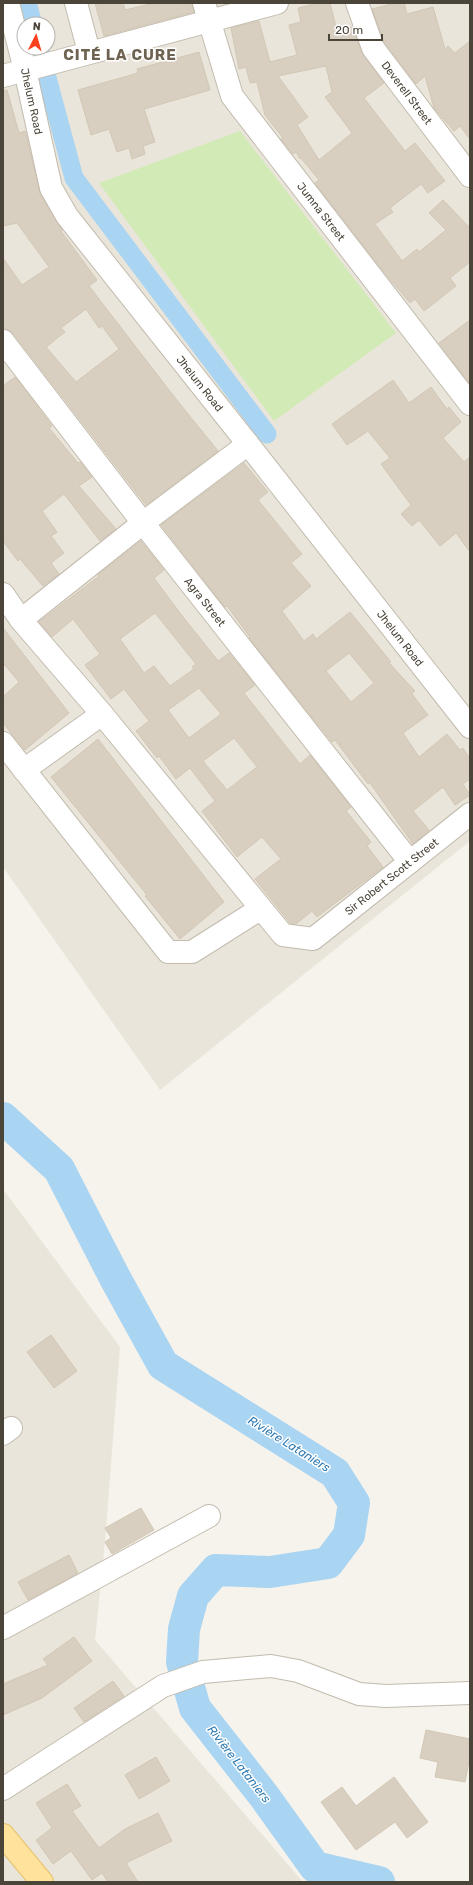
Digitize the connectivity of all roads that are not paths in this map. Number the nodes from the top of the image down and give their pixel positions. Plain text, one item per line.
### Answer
1 (8, 3) edge
2 (76, 3) edge
3 (277, 3) edge
4 (357, 3) edge
5 (206, 12) edge
6 (89, 52) junction
7 (28, 69) junction
8 (3, 76) edge
9 (470, 176) edge
10 (3, 341) edge
11 (470, 404) edge
12 (248, 444) junction
13 (143, 523) junction
14 (3, 594) edge
15 (21, 620) junction
16 (102, 714) junction
17 (470, 727) edge
18 (3, 743) edge
19 (24, 770) junction
20 (470, 814) edge
21 (410, 862) junction
22 (260, 909) junction
23 (209, 1516) dead end
24 (3, 1628) edge
25 (470, 1693) edge
26 (3, 1789) edge
27 (3, 1835) edge
28 (42, 1882) edge

1 - 7 street, Jhelum Road
2 - 6 street
3 - 5 street
4 - 9 street, Deverell Street
5 - 6 street
5 - 11 street, Jumna Street
6 - 7 street
7 - 8 street
7 - 12 street, Jhelum Road
10 - 13 street, Agra Street
12 - 13 street
12 - 17 street, Jhelum Road
13 - 15 street
13 - 21 street, Agra Street
14 - 15 street
15 - 16 street
16 - 19 street
16 - 22 street
18 - 19 street
19 - 22 street
20 - 21 street, Sir Robert Scott Street
21 - 22 street, Sir Robert Scott Street
23 - 24 street
25 - 26 street
27 - 28 main road

